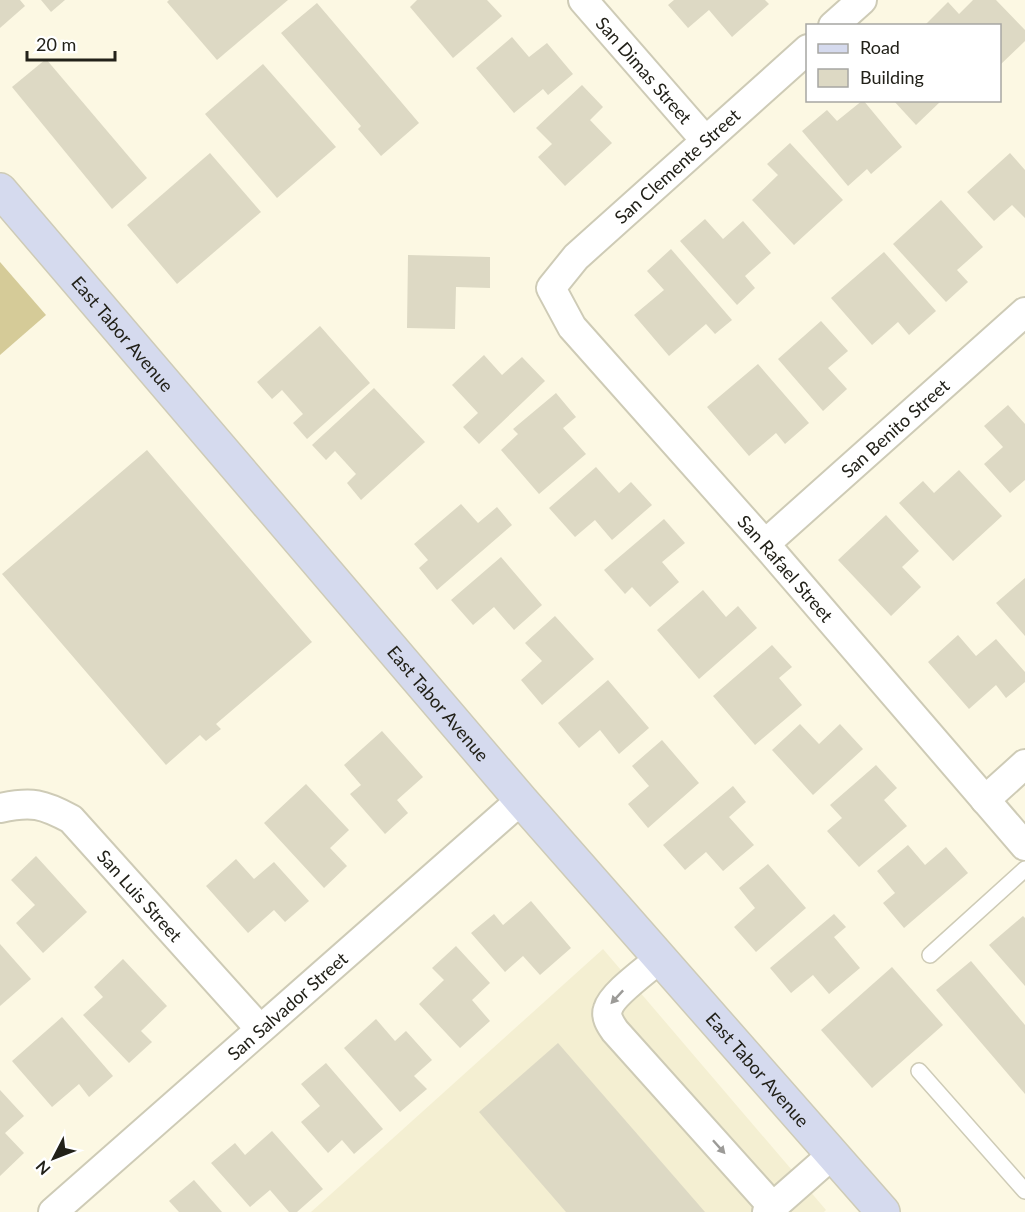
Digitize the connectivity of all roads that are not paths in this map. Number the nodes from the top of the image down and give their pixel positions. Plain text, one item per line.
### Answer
1 (583, 0) edge
2 (862, 0) edge
3 (836, 24) edge
4 (806, 50) edge
5 (705, 140) junction
6 (0, 190) edge
7 (551, 288) joint
8 (1025, 312) edge
9 (765, 544) junction
10 (1025, 764) edge
11 (521, 800) junction
12 (985, 800) junction
13 (0, 808) edge
14 (1025, 846) edge
15 (1025, 869) edge
16 (930, 955) dead end
17 (660, 958) junction
18 (260, 1029) junction
19 (920, 1071) dead end
20 (833, 1154) junction
21 (1025, 1191) edge
22 (770, 1209) edge
23 (53, 1212) edge
24 (884, 1212) edge

1 - 5 street, San Dimas Street
2 - 3 street
4 - 5 street, San Clemente Street
5 - 7 street, San Clemente Street
6 - 11 main road, East Tabor Avenue
7 - 9 street, San Rafael Street
8 - 9 street, San Benito Street
9 - 12 street, San Rafael Street
10 - 12 street
11 - 17 main road, East Tabor Avenue
11 - 18 street, San Salvador Street
12 - 14 street, San Rafael Street
13 - 18 street, San Luis Street
15 - 16 lane
17 - 20 main road, East Tabor Avenue
17 -> 22 street
18 - 23 street, San Salvador Street
19 - 21 lane
20 - 22 street
20 - 24 main road, East Tabor Avenue

